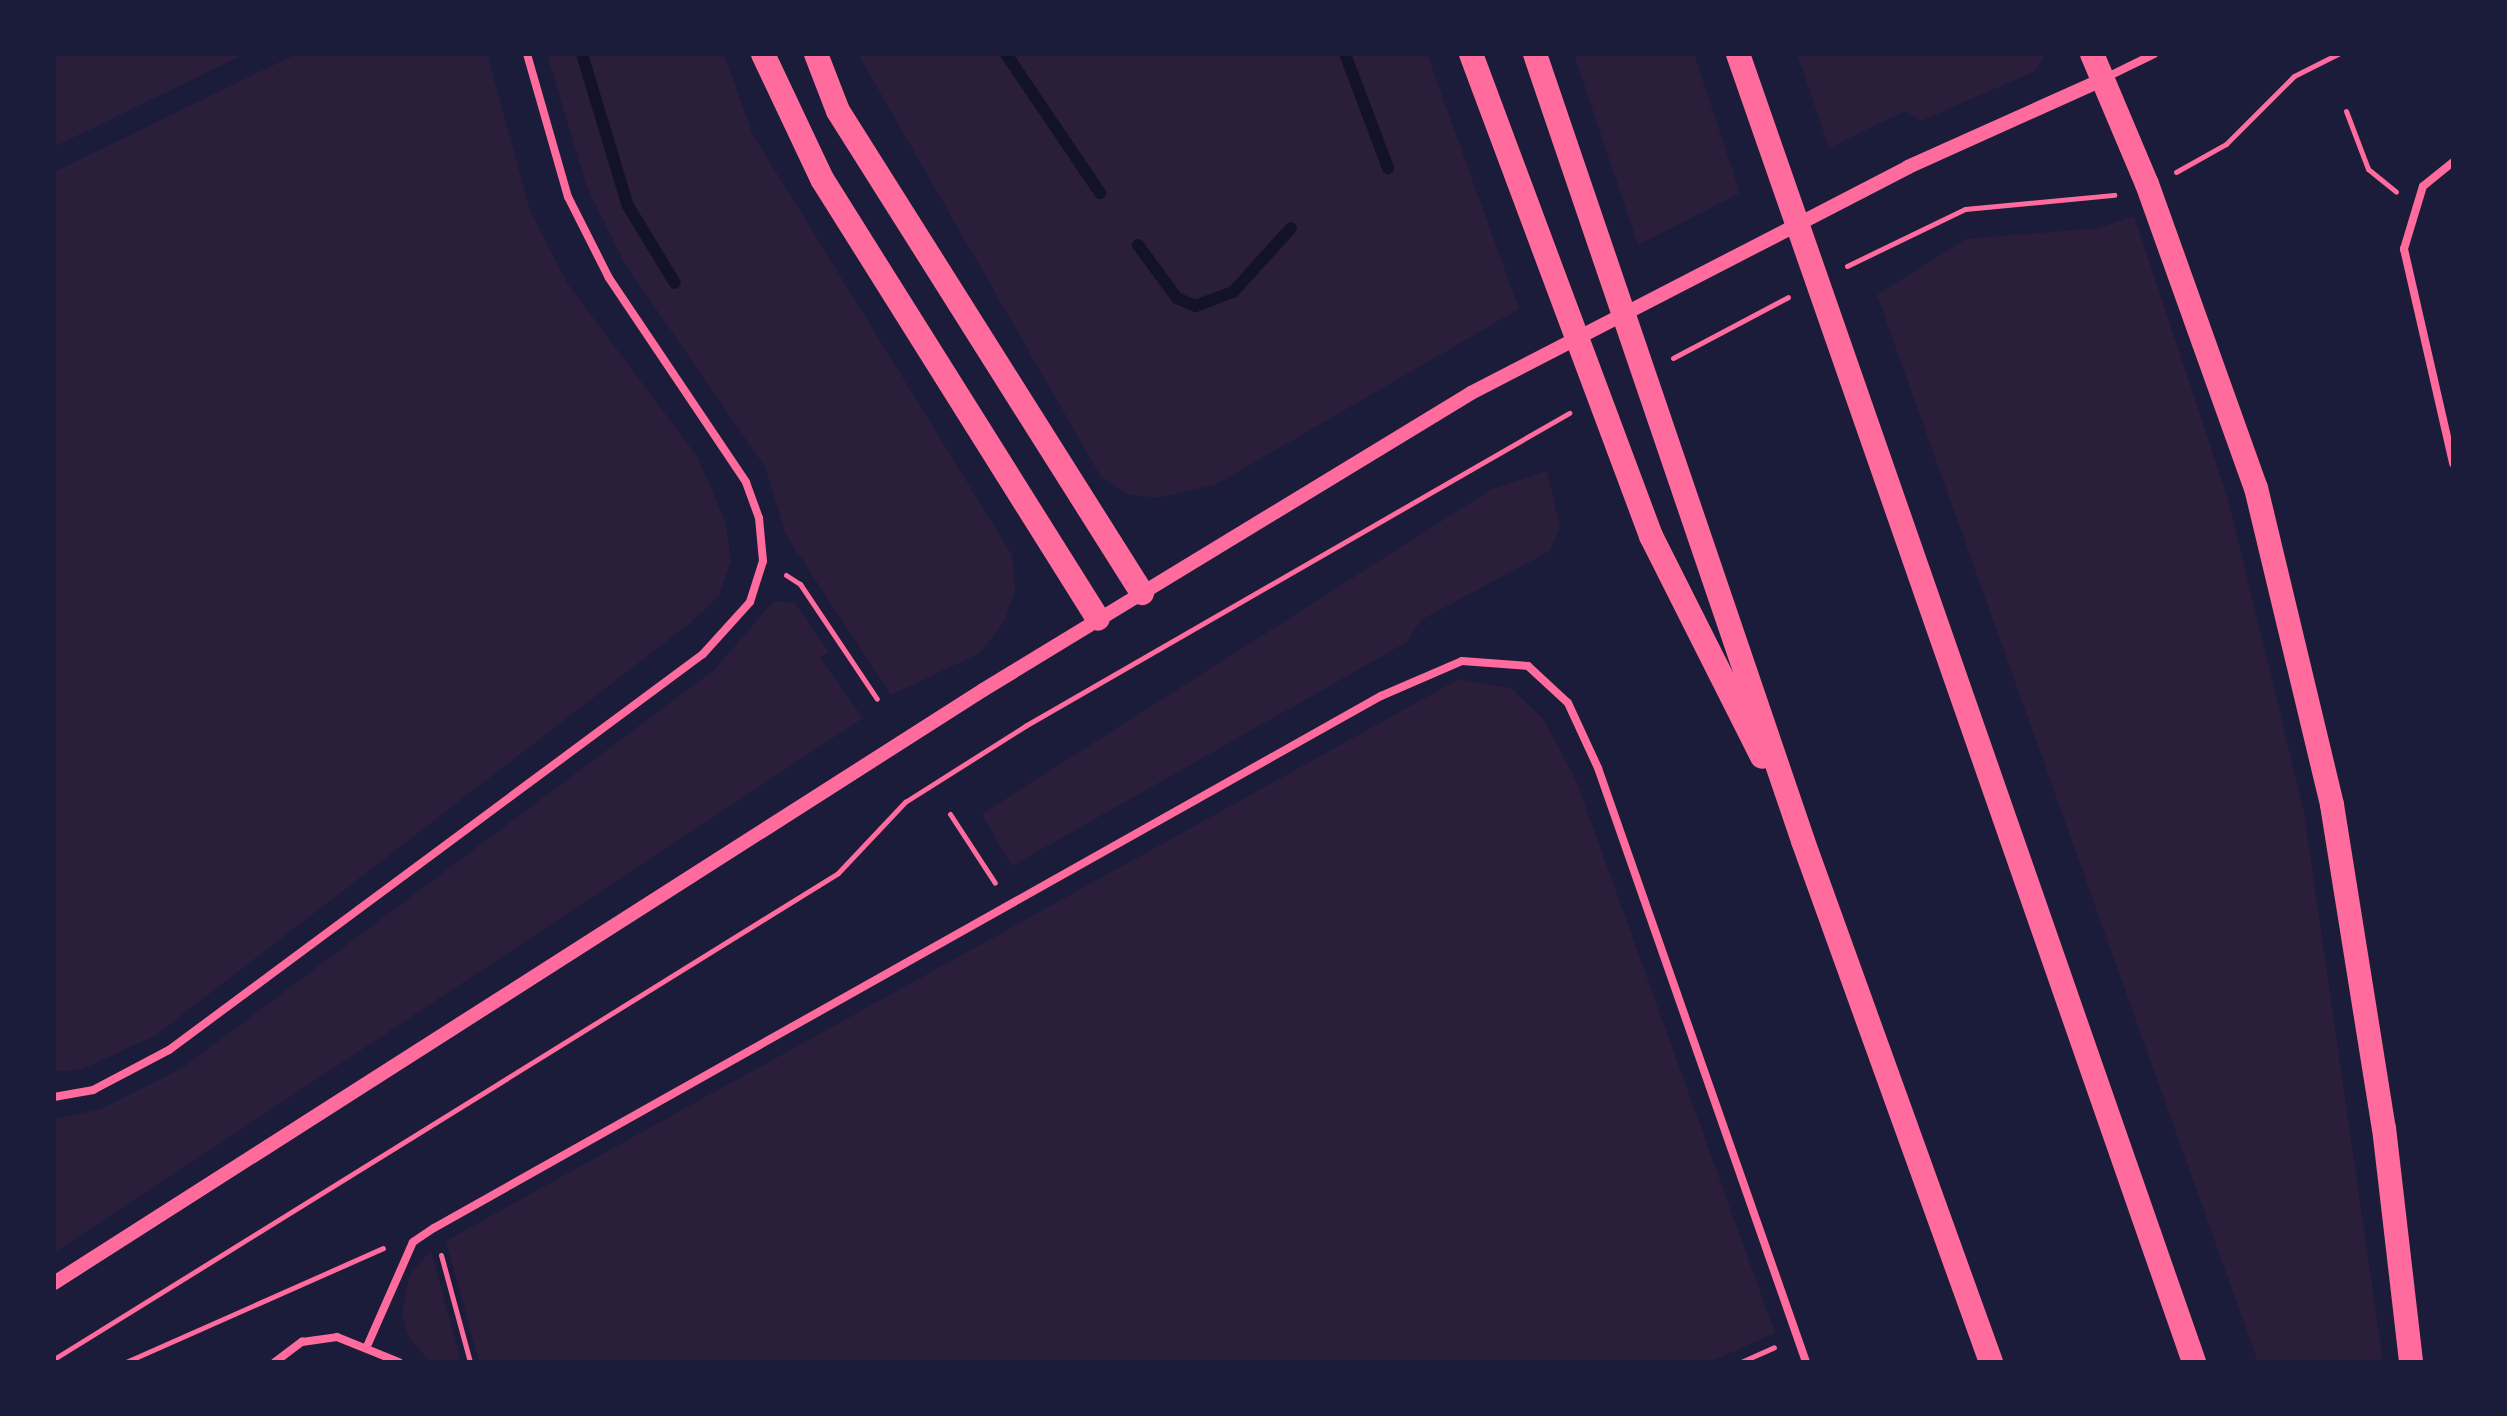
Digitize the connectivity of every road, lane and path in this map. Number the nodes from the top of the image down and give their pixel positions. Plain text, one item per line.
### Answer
1 (527, 54) edge
2 (763, 54) edge
3 (816, 54) edge
4 (1471, 54) edge
5 (1535, 54) edge
6 (1738, 54) edge
7 (2092, 54) edge
8 (2154, 54) edge
9 (2104, 79) junction
10 (2346, 111) dead end
11 (2453, 162) edge
12 (2414, 201) junction
13 (1929, 223) dead end
14 (1830, 275) dead end
15 (1802, 290) dead end
16 (1661, 365) dead end
17 (1576, 409) dead end
18 (2453, 463) edge
19 (763, 561) junction
20 (1142, 593) junction
21 (1098, 619) junction
22 (877, 699) dead end
23 (950, 814) dead end
24 (1803, 841) junction
25 (1008, 904) junction
26 (54, 1097) edge
27 (434, 1228) junction
28 (54, 1283) edge
29 (1796, 1337) junction
30 (368, 1344) junction
31 (54, 1359) edge
32 (126, 1362) edge
33 (275, 1362) edge
34 (399, 1362) edge
35 (470, 1362) edge
36 (1741, 1362) edge
37 (1806, 1362) edge
38 (1991, 1362) edge
39 (2194, 1362) edge
40 (2411, 1362) edge

1 - 19 street
2 - 21 highway
3 - 20 highway
4 - 24 highway
5 - 24 highway
6 - 39 highway
7 - 9 highway
8 - 9 street
9 - 20 street
9 - 40 highway
10 - 12 path
11 - 12 street
12 - 18 street
13 - 14 path
15 - 16 path
17 - 31 path
19 - 22 path
19 - 26 street
20 - 21 street
21 - 28 street
23 - 25 path
24 - 38 highway
25 - 27 street
25 - 29 street
27 - 30 street
27 - 32 path
27 - 35 path
29 - 36 path
29 - 37 street
30 - 33 street
30 - 34 street

